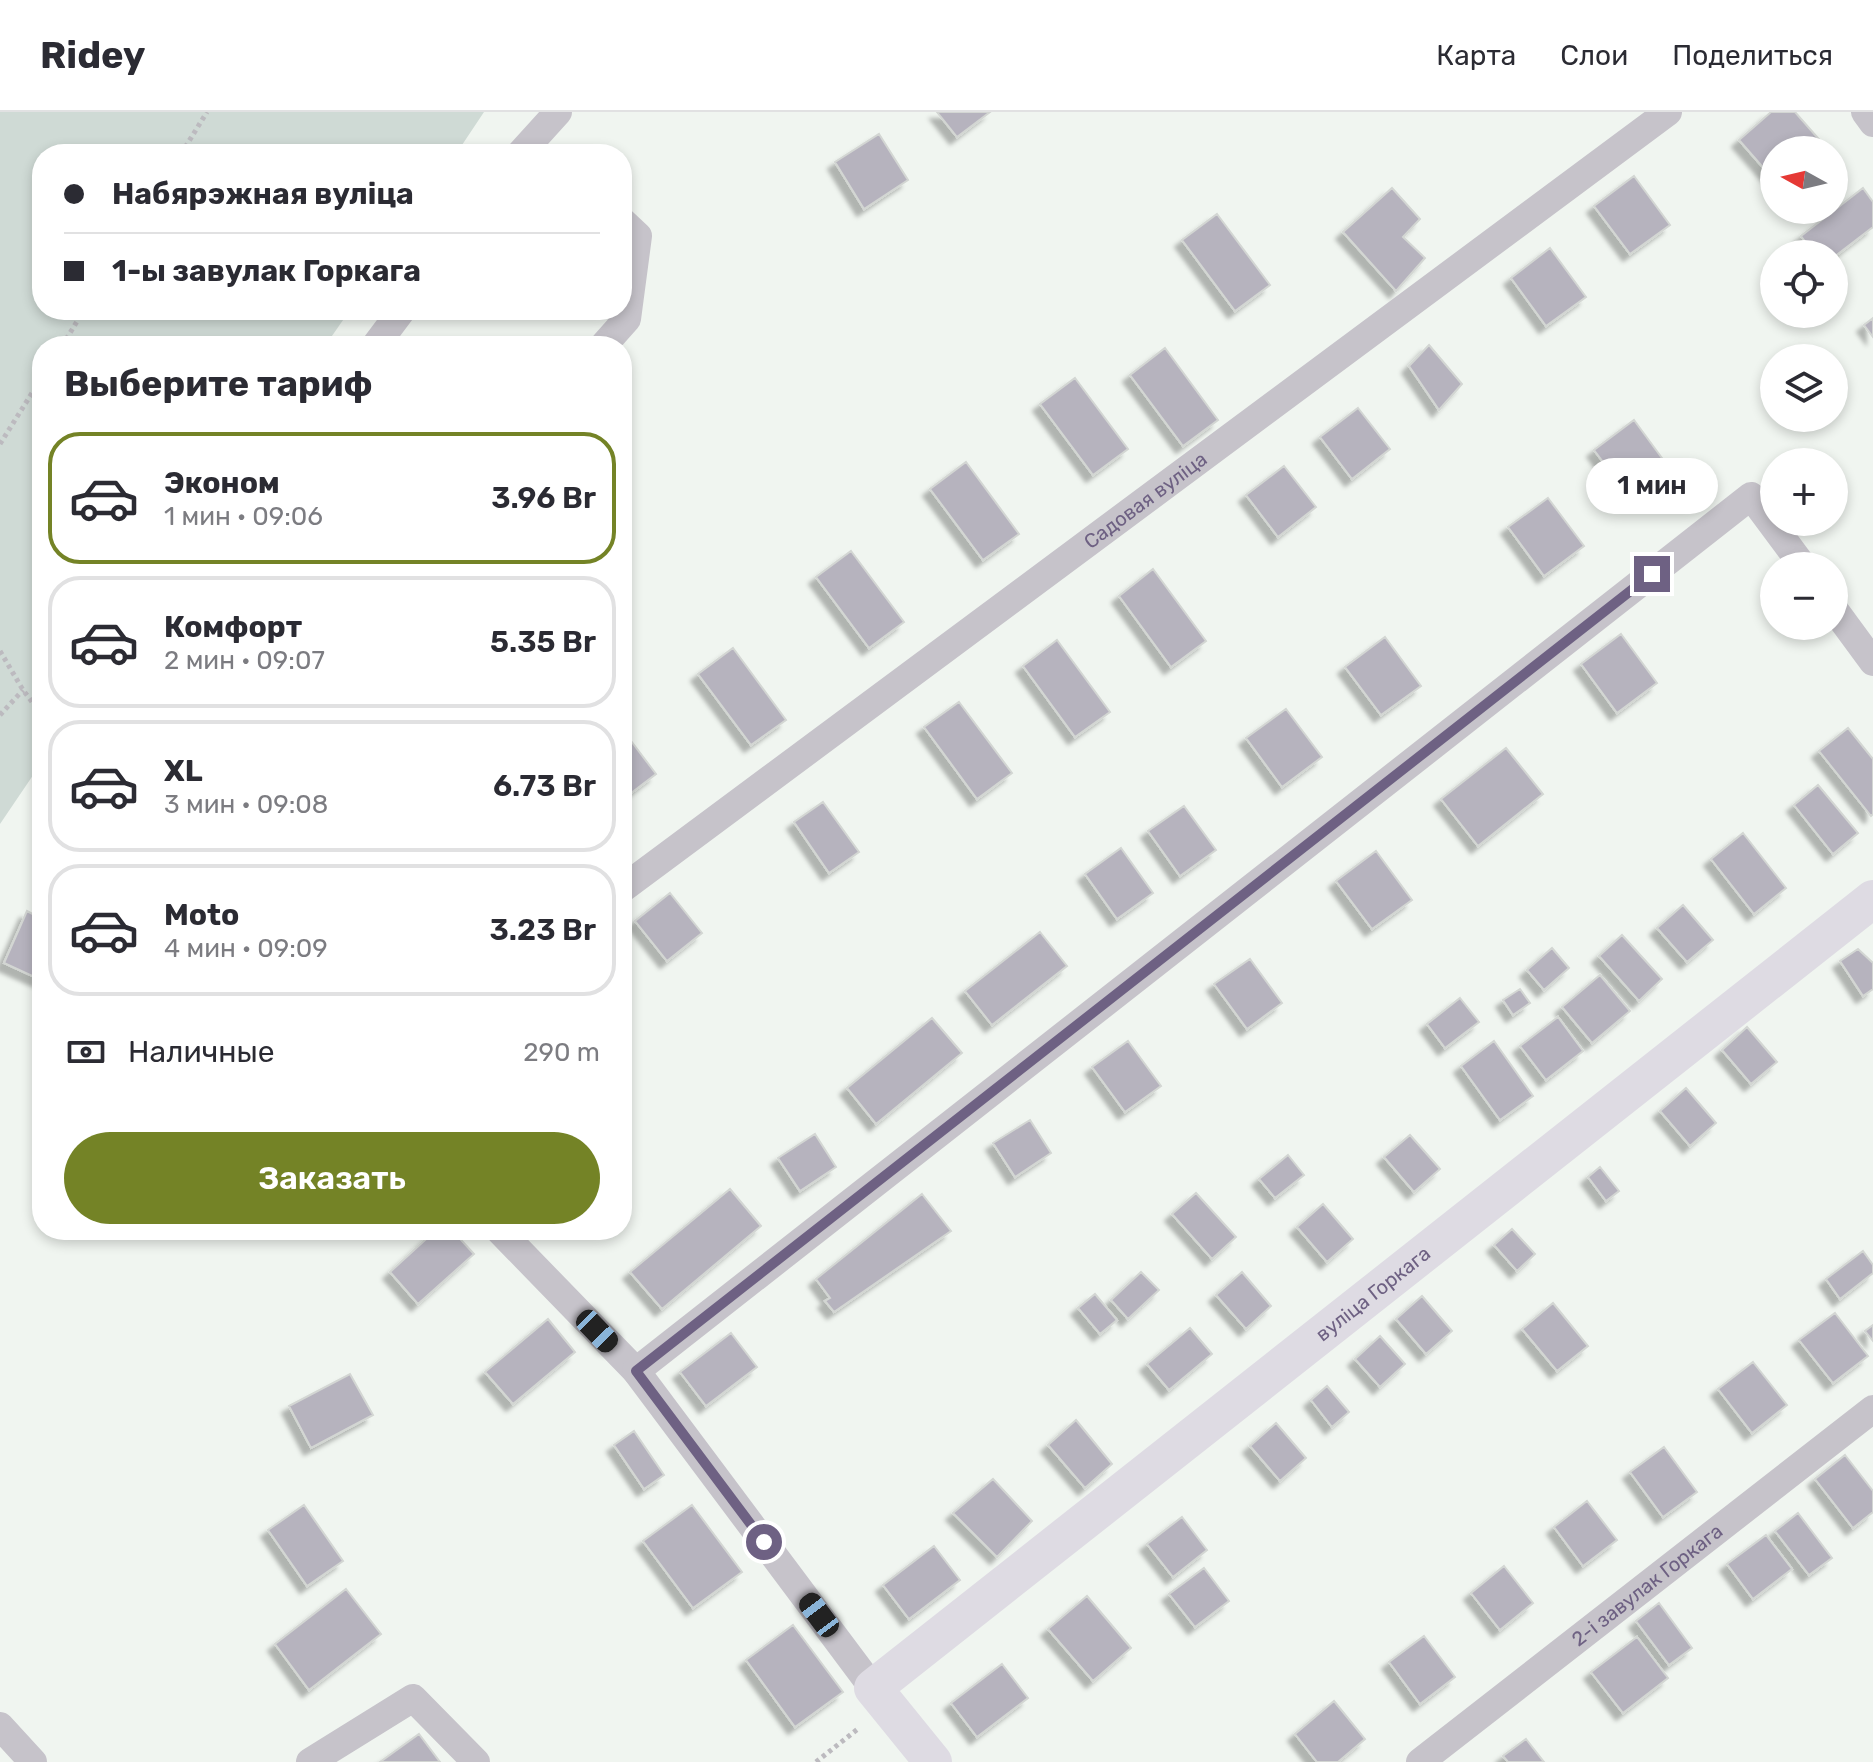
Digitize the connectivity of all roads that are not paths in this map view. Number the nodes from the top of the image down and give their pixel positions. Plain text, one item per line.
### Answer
1 (558, 112) edge
2 (1668, 112) edge
3 (1865, 112) edge
4 (1873, 123) edge
5 (529, 144) edge
6 (632, 230) edge
7 (632, 281) edge
8 (626, 320) edge
9 (612, 336) edge
10 (1793, 552) edge
11 (1848, 628) edge
12 (1873, 662) edge
13 (632, 882) edge
14 (1873, 899) edge
15 (509, 1240) edge
16 (636, 1371) junction
17 (1873, 1409) edge
18 (880, 1696) junction
19 (0, 1726) edge
20 (33, 1762) edge
21 (310, 1762) edge
22 (476, 1762) edge
23 (933, 1762) edge
24 (1420, 1762) edge

1 - 5 street
2 - 13 street, Садовая вуліца
3 - 4 street
6 - 7 street
8 - 9 street
10 - 16 street
11 - 12 street
14 - 18 street, вуліца Горкага
15 - 16 street
16 - 18 street
17 - 24 street, 2-і завулак Горкага
18 - 23 street
19 - 20 street
21 - 22 street

